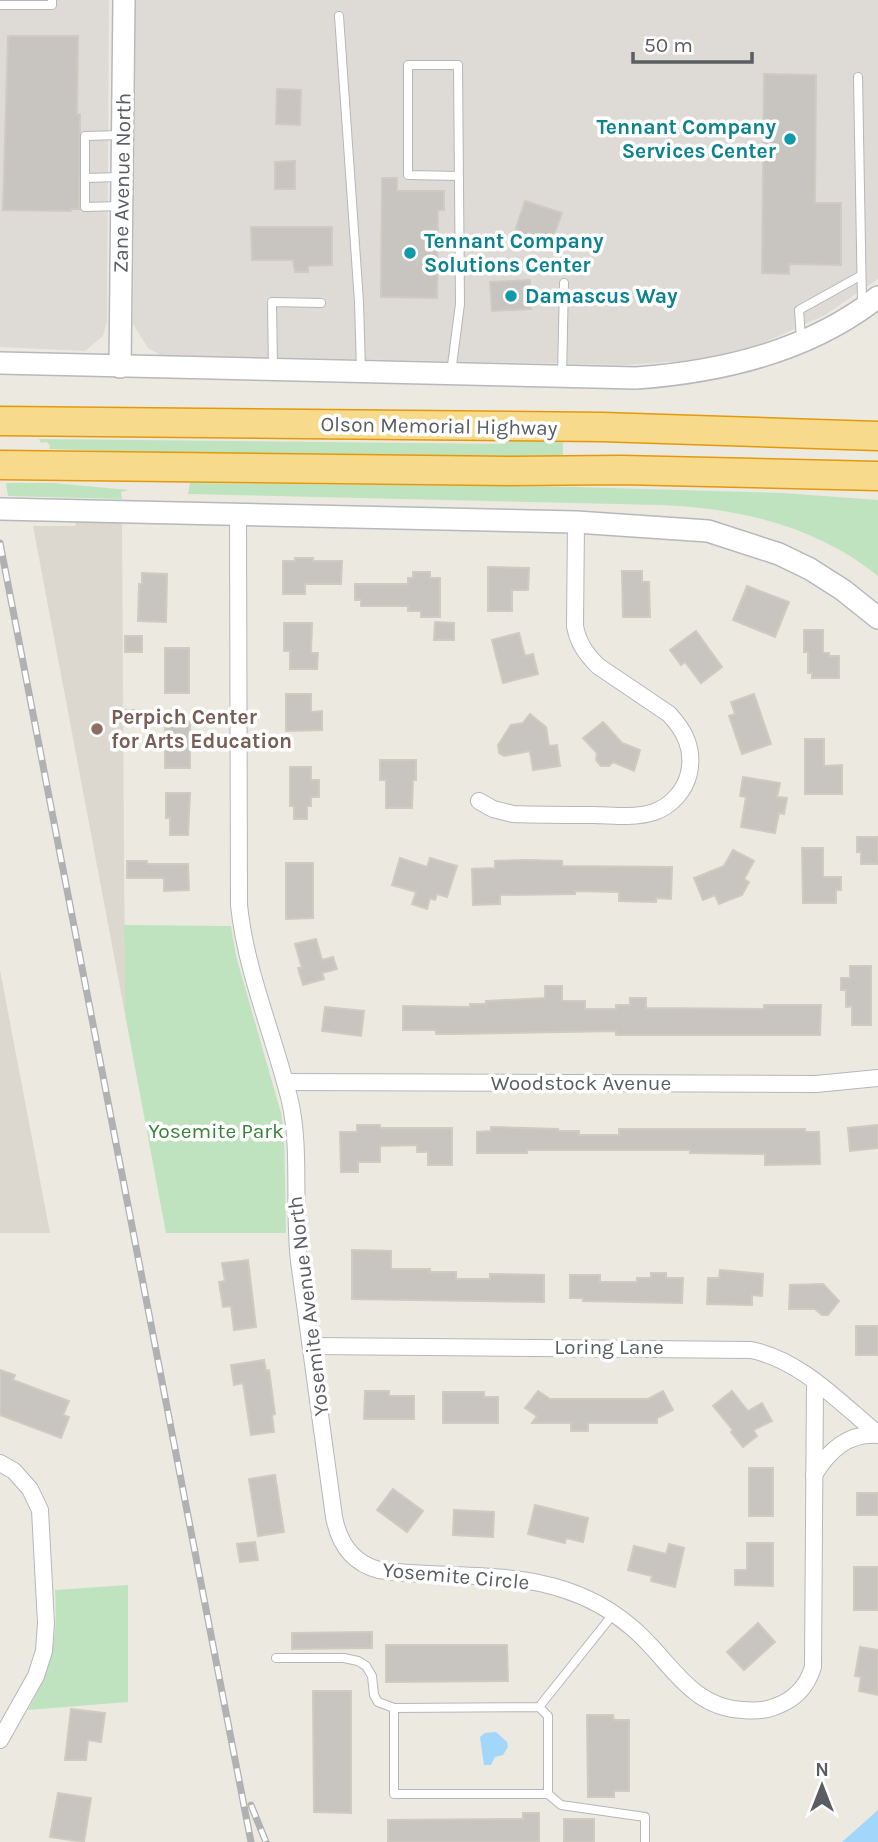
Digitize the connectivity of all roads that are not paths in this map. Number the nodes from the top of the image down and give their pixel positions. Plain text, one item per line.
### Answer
1 (52, 0) edge
2 (124, 0) edge
3 (0, 5) edge
4 (339, 16) dead end
5 (858, 77) dead end
6 (123, 135) junction
7 (459, 176) junction
8 (123, 177) junction
9 (85, 178) junction
10 (123, 206) junction
11 (860, 276) junction
12 (564, 283) dead end
13 (321, 303) dead end
14 (870, 304) edge
15 (802, 342) junction
16 (0, 363) edge
17 (120, 367) junction
18 (273, 370) junction
19 (361, 373) junction
20 (451, 373) junction
21 (562, 376) junction
22 (0, 421) edge
23 (878, 430) edge
24 (821, 433) junction
25 (878, 436) edge
26 (0, 465) edge
27 (822, 473) junction
28 (878, 476) edge
29 (878, 482) edge
30 (0, 509) edge
31 (238, 513) junction
32 (576, 522) junction
33 (878, 618) edge
34 (479, 801) dead end
35 (878, 1078) edge
36 (285, 1082) junction
37 (312, 1346) junction
38 (815, 1383) junction
39 (878, 1434) edge
40 (0, 1464) edge
41 (814, 1475) junction
42 (351, 1555) joint
43 (614, 1613) junction
44 (276, 1658) dead end
45 (539, 1707) junction
46 (394, 1709) junction
47 (0, 1740) edge
48 (548, 1794) junction
49 (645, 1842) edge

1 - 3 lane
2 - 6 street, Zane Avenue North
4 - 19 lane
5 - 11 lane
6 - 8 street, Zane Avenue North
6 - 9 lane
7 - 7 lane
7 - 20 lane
8 - 9 lane
8 - 10 street, Zane Avenue North
9 - 10 lane
10 - 17 street, Zane Avenue North
11 - 14 lane
11 - 15 lane
12 - 21 lane
13 - 18 lane
14 - 15 street
15 - 21 street
16 - 17 street
17 - 18 street
18 - 19 street
19 - 20 street
20 - 21 street
22 - 24 highway, Olson Memorial Highway
23 - 24 highway
24 - 25 highway, Olson Memorial Highway
26 - 27 highway, Olson Memorial Highway
27 - 28 highway, Olson Memorial Highway
27 - 29 highway
30 - 31 street
31 - 32 street
31 - 36 street, Yosemite Avenue North
32 - 33 street
32 - 34 street
35 - 36 street, Woodstock Avenue
36 - 37 street, Yosemite Avenue North
37 - 38 street, Loring Lane
37 - 42 street, Yosemite Avenue North
38 - 39 street, Loring Lane
38 - 41 street, Yosemite Circle
39 - 41 street
40 - 47 street
41 - 43 street, Yosemite Circle
42 - 43 street, Yosemite Circle
43 - 45 lane
44 - 46 lane
45 - 46 lane
45 - 48 lane
46 - 48 lane
48 - 49 lane

